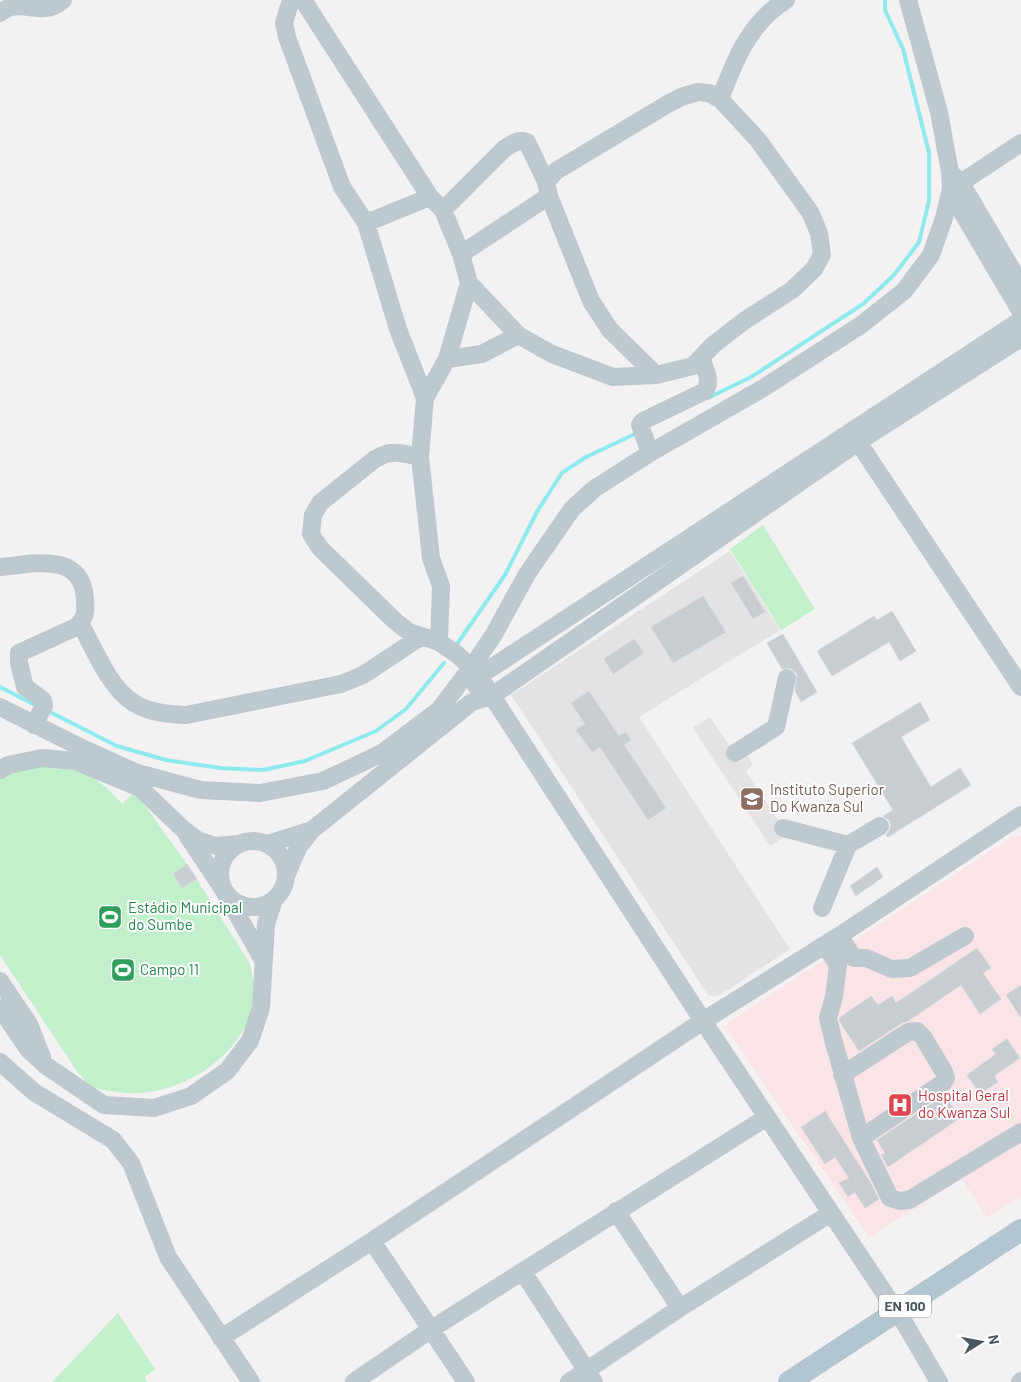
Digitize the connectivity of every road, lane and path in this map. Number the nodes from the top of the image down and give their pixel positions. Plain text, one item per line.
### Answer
1 (63, 0) edge
2 (291, 0) edge
3 (303, 0) edge
4 (786, 0) edge
5 (908, 0) edge
6 (0, 13) edge
7 (720, 99) junction
8 (1021, 143) edge
9 (954, 181) junction
10 (547, 189) junction
11 (430, 197) junction
12 (442, 210) junction
13 (366, 223) junction
14 (461, 254) junction
15 (469, 283) junction
16 (1021, 285) edge
17 (1021, 312) edge
18 (1021, 320) edge
19 (518, 335) junction
20 (1021, 338) edge
21 (701, 358) junction
22 (447, 359) junction
23 (656, 375) junction
24 (425, 398) junction
25 (858, 442) junction
26 (648, 450) junction
27 (420, 457) junction
28 (0, 568) edge
29 (80, 623) junction
30 (422, 636) junction
31 (439, 642) junction
32 (475, 672) junction
33 (788, 678) dead end
34 (1021, 687) edge
35 (492, 696) junction
36 (472, 702) junction
37 (0, 708) edge
38 (39, 716) junction
39 (734, 753) dead end
40 (0, 770) edge
41 (1021, 815) edge
42 (880, 826) dead end
43 (783, 828) dead end
44 (184, 830) junction
45 (312, 830) junction
46 (239, 844) junction
47 (267, 844) junction
48 (848, 845) junction
49 (286, 876) junction
50 (223, 889) junction
51 (274, 900) junction
52 (822, 908) dead end
53 (965, 936) dead end
54 (832, 941) junction
55 (263, 960) junction
56 (0, 981) edge
57 (0, 1008) edge
58 (703, 1021) junction
59 (0, 1062) edge
60 (45, 1065) junction
61 (842, 1075) junction
62 (767, 1117) junction
63 (1021, 1132) edge
64 (861, 1138) junction
65 (616, 1212) junction
66 (831, 1213) junction
67 (1021, 1230) edge
68 (372, 1241) junction
69 (1021, 1248) edge
70 (523, 1272) junction
71 (680, 1308) junction
72 (900, 1318) junction
73 (430, 1330) junction
74 (221, 1338) junction
75 (590, 1376) edge
76 (251, 1382) edge
77 (354, 1382) edge
78 (466, 1382) edge
79 (568, 1382) edge
80 (789, 1382) edge
81 (817, 1382) edge
82 (939, 1382) edge

1 - 6 street
2 - 13 street
3 - 11 street
4 - 7 street
5 - 9 street
7 - 10 street
7 - 21 street
8 - 9 street
9 - 16 street
9 - 17 street
9 - 26 street
10 - 12 street
10 - 14 street
10 - 23 street
11 - 12 street
11 - 13 street
12 - 14 street
13 - 24 street
14 - 15 street
15 - 19 street
15 - 22 street
18 - 32 street
19 - 22 street
19 - 23 street
20 - 25 street
21 - 23 street
21 - 26 street
22 - 24 street
24 - 27 street
25 - 34 street
25 - 35 street
26 - 32 street
27 - 30 street
27 - 31 street
28 - 29 street
29 - 30 street
29 - 38 street
30 - 31 street
31 - 32 street
32 - 35 street
32 - 36 street
32 - 38 street
33 - 39 street
35 - 36 street
35 - 58 street
36 - 45 street
37 - 38 street
40 - 44 street
41 - 54 street
42 - 48 street
43 - 48 street
44 - 46 street
44 - 50 street
45 - 47 street
45 - 49 street
46 - 47 street
46 - 50 street
47 - 49 street
48 - 52 street
49 - 51 street
50 - 51 street
50 - 55 street
51 - 55 street
53 - 54 street
54 - 58 street
54 - 61 street
55 - 60 street
56 - 60 street
57 - 60 street
58 - 62 street
58 - 68 street
59 - 74 street
61 - 64 street
61 - 64 street
62 - 65 street
62 - 66 street
63 - 64 street
65 - 70 street
65 - 71 street
66 - 71 street
66 - 72 street
67 - 72 main road, EN 100
68 - 73 street
68 - 74 street
69 - 72 main road, EN 100
70 - 73 street
70 - 75 street
71 - 75 street
72 - 80 main road, EN 100
72 - 81 main road, EN 100
72 - 82 street
73 - 77 street
73 - 78 street
74 - 76 street
75 - 79 street

